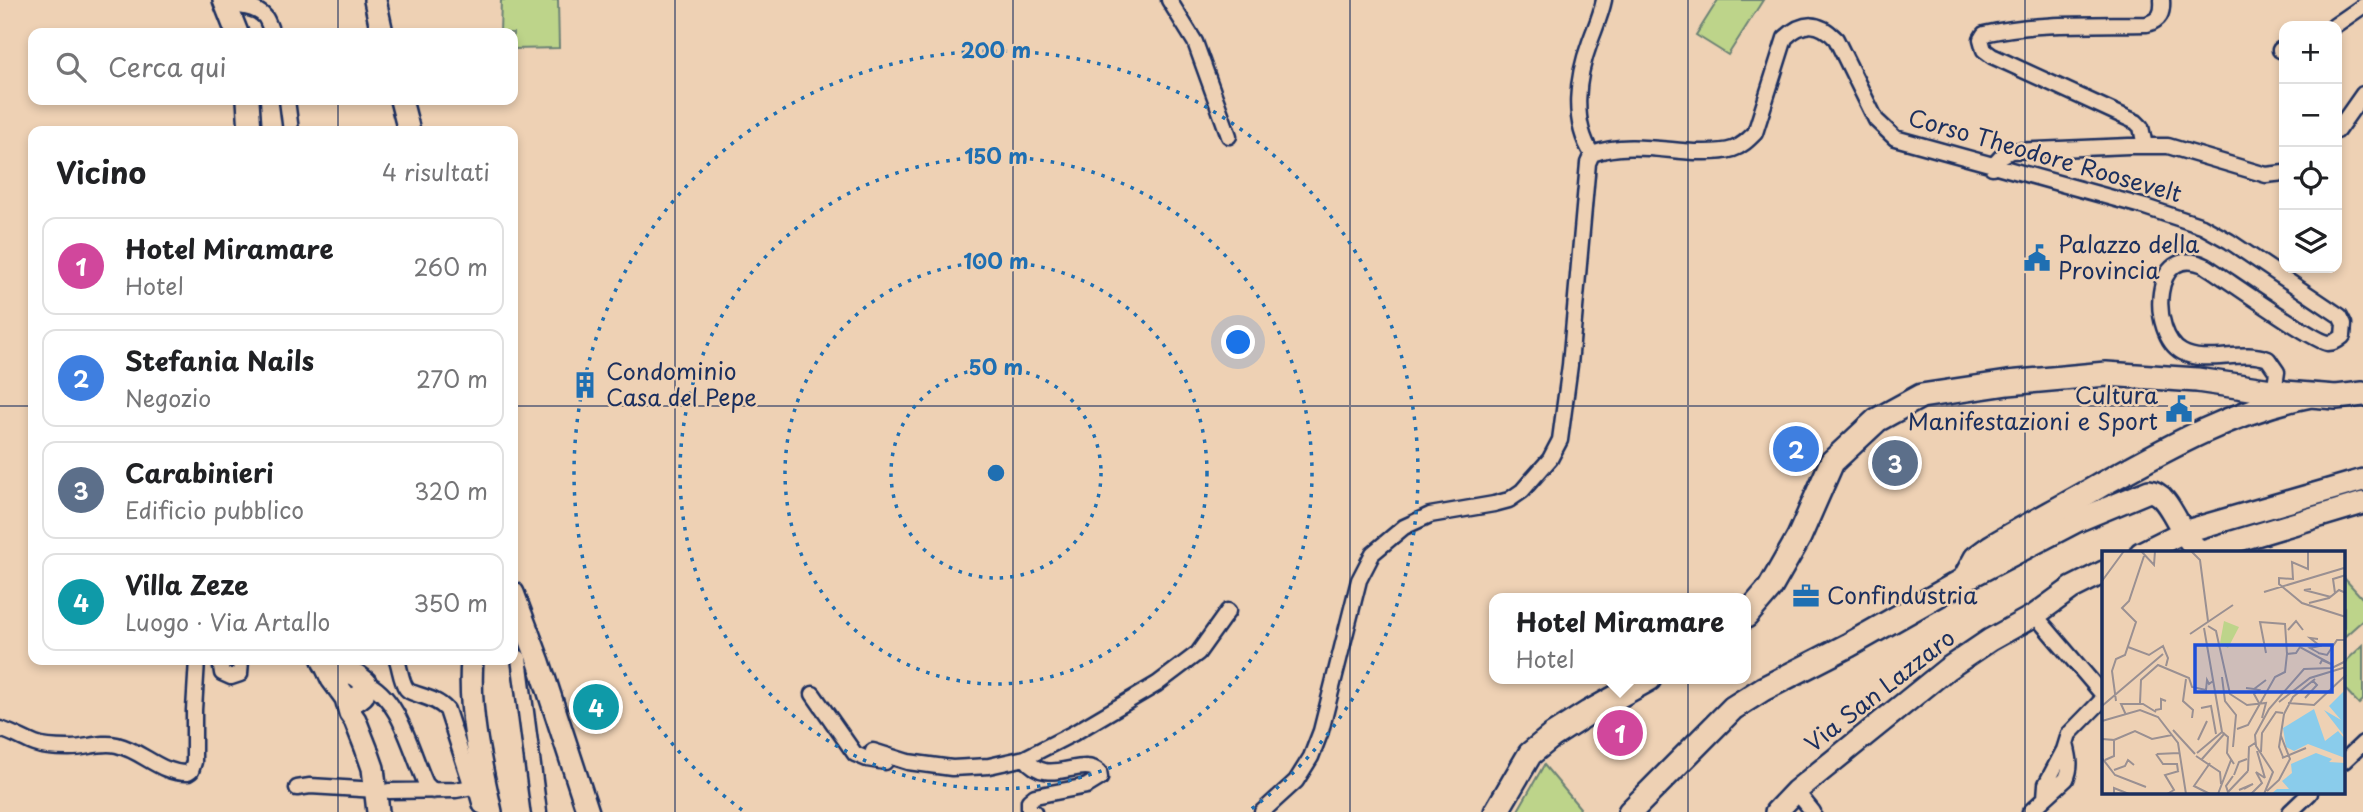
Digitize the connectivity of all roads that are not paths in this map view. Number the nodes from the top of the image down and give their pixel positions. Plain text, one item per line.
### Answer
1 (375, 0) edge
2 (1169, 0) edge
3 (1604, 0) edge
4 (2162, 0) edge
5 (225, 3) edge
6 (2363, 6) edge
7 (2341, 21) edge
8 (235, 28) edge
9 (270, 28) edge
10 (381, 28) edge
11 (2363, 94) edge
12 (248, 105) edge
13 (288, 105) edge
14 (402, 105) edge
15 (2342, 124) edge
16 (250, 126) edge
17 (290, 126) edge
18 (408, 126) edge
19 (1229, 136) dead end
20 (2144, 146) junction
21 (1592, 154) junction
22 (1992, 167) junction
23 (2279, 174) edge
24 (2274, 391) junction
25 (2363, 394) edge
26 (2311, 395) junction
27 (2256, 410) junction
28 (2363, 480) edge
29 (2363, 503) edge
30 (2183, 532) junction
31 (2145, 551) edge
32 (2198, 551) edge
33 (2202, 551) edge
34 (1983, 562) junction
35 (2102, 573) edge
36 (2102, 589) edge
37 (518, 607) edge
38 (1751, 610) edge
39 (1228, 611) dead end
40 (2035, 615) junction
41 (519, 658) dead end
42 (197, 665) edge
43 (221, 665) edge
44 (241, 665) edge
45 (327, 665) edge
46 (398, 665) edge
47 (472, 665) edge
48 (1640, 684) edge
49 (354, 689) junction
50 (813, 695) dead end
51 (2102, 695) edge
52 (2102, 699) edge
53 (0, 729) edge
54 (2363, 743) edge
55 (873, 751) dead end
56 (1025, 758) junction
57 (2346, 759) edge
58 (908, 762) junction
59 (472, 787) junction
60 (297, 788) dead end
61 (433, 790) junction
62 (1796, 790) junction
63 (383, 791) junction
64 (2309, 794) edge
65 (379, 812) edge
66 (483, 812) edge
67 (491, 812) edge
68 (539, 812) edge
69 (588, 812) edge
70 (1034, 812) edge
71 (1262, 812) edge
72 (1496, 812) edge
73 (1630, 812) edge
74 (1776, 812) edge
75 (1813, 812) edge
76 (2030, 812) edge
77 (2290, 812) edge

1 - 10 street
2 - 19 street
3 - 21 street
4 - 20 street
5 - 8 street
5 - 9 street
6 - 7 street
11 - 15 street
12 - 16 street
13 - 17 street
14 - 18 street
20 - 22 street
20 - 23 street
21 - 22 street, Corso Theodore Roosevelt
21 - 71 street
22 - 24 street, Corso Theodore Roosevelt
24 - 26 main road
24 - 27 main road
24 - 38 main road
25 - 26 main road
26 - 27 main road
27 - 34 main road
28 - 30 street
29 - 33 street
30 - 31 street
30 - 32 street
30 - 34 street
34 - 73 main road
35 - 40 street, Via San Lazzaro
36 - 40 street, Via San Lazzaro
37 - 69 street
39 - 56 street
40 - 51 street
40 - 62 street, Via San Lazzaro
41 - 68 street
42 - 53 street
43 - 44 street
45 - 49 street
46 - 59 street
47 - 67 street
48 - 72 main road
49 - 61 street
49 - 63 street
50 - 58 street
52 - 76 street
54 - 57 street
55 - 58 street
56 - 58 street
56 - 70 street
59 - 61 street
59 - 66 street
60 - 63 street
61 - 63 street
62 - 74 street, Via San Lazzaro
62 - 75 street
63 - 65 street
64 - 77 street

